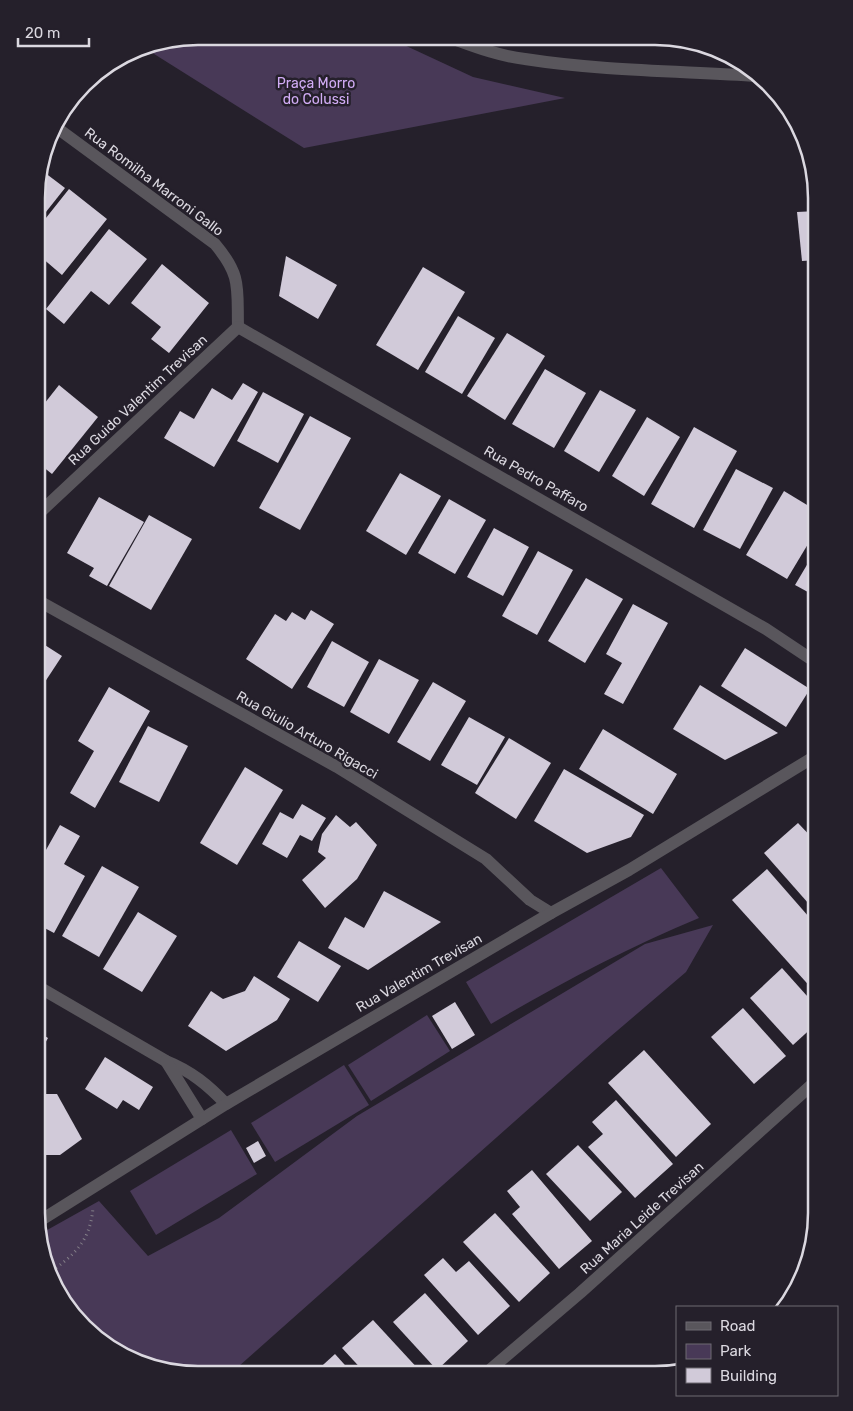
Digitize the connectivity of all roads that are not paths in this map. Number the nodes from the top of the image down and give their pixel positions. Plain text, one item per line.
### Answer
1 (471, 45) edge
2 (746, 75) edge
3 (60, 131) edge
4 (238, 327) junction
5 (45, 508) edge
6 (45, 604) edge
7 (808, 657) edge
8 (808, 760) edge
9 (551, 913) junction
10 (45, 991) edge
11 (166, 1061) junction
12 (808, 1088) edge
13 (226, 1104) junction
14 (202, 1120) junction
15 (45, 1217) edge
16 (494, 1366) edge

1 - 2 street
3 - 4 street, Rua Romilha Marroni Gallo
4 - 5 street, Rua Guido Valentim Trevisan
4 - 7 street, Rua Pedro Paffaro
6 - 9 street, Rua Giulio Arturo Rigacci
8 - 9 street, Rua Valentim Trevisan
9 - 13 street, Rua Valentim Trevisan
10 - 11 street
11 - 13 street
11 - 14 street
12 - 16 street, Rua Maria Leide Trevisan
13 - 14 street, Rua Valentim Trevisan
14 - 15 street, Rua Valentim Trevisan

